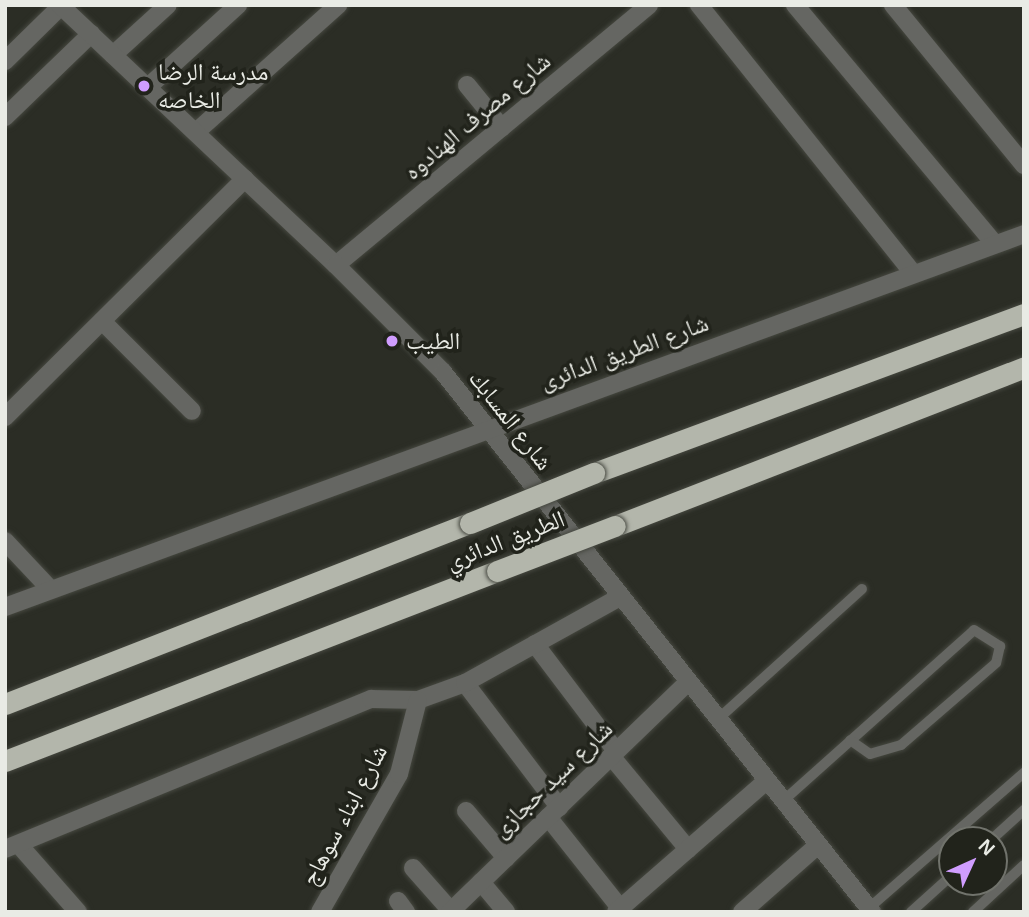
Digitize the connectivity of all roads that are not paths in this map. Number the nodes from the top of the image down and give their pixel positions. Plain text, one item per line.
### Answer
1 (168, 5) edge
2 (238, 5) edge
3 (338, 5) edge
4 (649, 5) edge
5 (699, 5) edge
6 (795, 5) edge
7 (893, 5) edge
8 (61, 6) edge
9 (629, 11) edge
10 (91, 34) junction
11 (113, 55) junction
12 (5, 61) edge
13 (467, 85) dead end
14 (148, 87) junction
15 (5, 117) edge
16 (502, 128) junction
17 (196, 132) junction
18 (1024, 165) edge
19 (246, 179) junction
20 (1023, 234) edge
21 (995, 244) junction
22 (337, 265) junction
23 (914, 274) junction
24 (1024, 314) edge
25 (102, 321) junction
26 (1024, 367) edge
27 (191, 411) dead end
28 (5, 416) edge
29 (486, 427) junction
30 (5, 541) edge
31 (50, 589) junction
32 (862, 589) dead end
33 (620, 597) junction
34 (5, 607) edge
35 (535, 644) junction
36 (688, 682) junction
37 (465, 683) junction
38 (418, 700) junction
39 (5, 704) edge
40 (718, 719) junction
41 (850, 740) junction
42 (614, 754) junction
43 (5, 761) edge
44 (1024, 773) edge
45 (766, 781) junction
46 (783, 801) junction
47 (1024, 810) edge
48 (466, 811) dead end
49 (554, 812) junction
50 (1006, 826) edge
51 (19, 844) edge
52 (818, 845) junction
53 (688, 849) junction
54 (506, 858) junction
55 (5, 859) edge
56 (1024, 865) edge
57 (413, 868) dead end
58 (481, 882) junction
59 (938, 888) edge
60 (69, 909) edge
61 (618, 910) edge
62 (869, 910) edge
63 (320, 912) edge
64 (450, 912) edge
65 (506, 912) edge
66 (742, 912) edge
67 (911, 912) edge
68 (973, 912) edge

1 - 11 street
2 - 14 street
3 - 17 street
4 - 9 street, شارع مصرف الهنادوه
5 - 23 street
6 - 21 street
7 - 18 street
8 - 10 street, شارع المسابك
8 - 12 street
9 - 16 street, شارع مصرف الهنادوه
10 - 11 street, شارع المسابك
10 - 15 street
11 - 14 street, شارع المسابك
13 - 16 street
14 - 17 street, شارع المسابك
16 - 22 street, شارع مصرف الهنادوه
17 - 19 street, شارع المسابك
19 - 22 street, شارع المسابك
19 - 25 street
20 - 21 street, شارع الطريق الدائرى
21 - 23 street, شارع الطريق الدائرى
22 - 29 street, شارع المسابك
23 - 29 street, شارع الطريق الدائرى
24 - 39 highway, الطريق الدائري, bridge
25 - 27 street
25 - 28 street
26 - 43 highway, الطريق الدائري, bridge
29 - 31 street, شارع الطريق الدائرى
29 - 33 street, شارع المسابك
30 - 31 street
31 - 34 street, شارع الطريق الدائرى
32 - 40 lane
33 - 35 street
33 - 36 street, شارع المسابك
35 - 37 street
35 - 42 street
36 - 40 street, شارع المسابك
36 - 42 street, شارع سيد حجازى
37 - 38 street
37 - 49 street
38 - 51 street
38 - 63 street, شارع ابناء سوهاج
40 - 45 street, شارع المسابك
41 - 41 lane
41 - 46 lane
42 - 49 street, شارع سيد حجازى
42 - 53 street
44 - 62 lane
45 - 46 street, شارع المسابك
45 - 53 street
46 - 52 street, شارع المسابك
47 - 50 lane
48 - 54 street
49 - 54 street, شارع سيد حجازى
49 - 61 street
51 - 55 street
51 - 60 street
52 - 62 street, شارع المسابك
52 - 66 street
53 - 61 street
54 - 58 street, شارع سيد حجازى
56 - 68 lane
57 - 64 street
58 - 64 street, شارع سيد حجازى
58 - 65 street
59 - 67 lane

